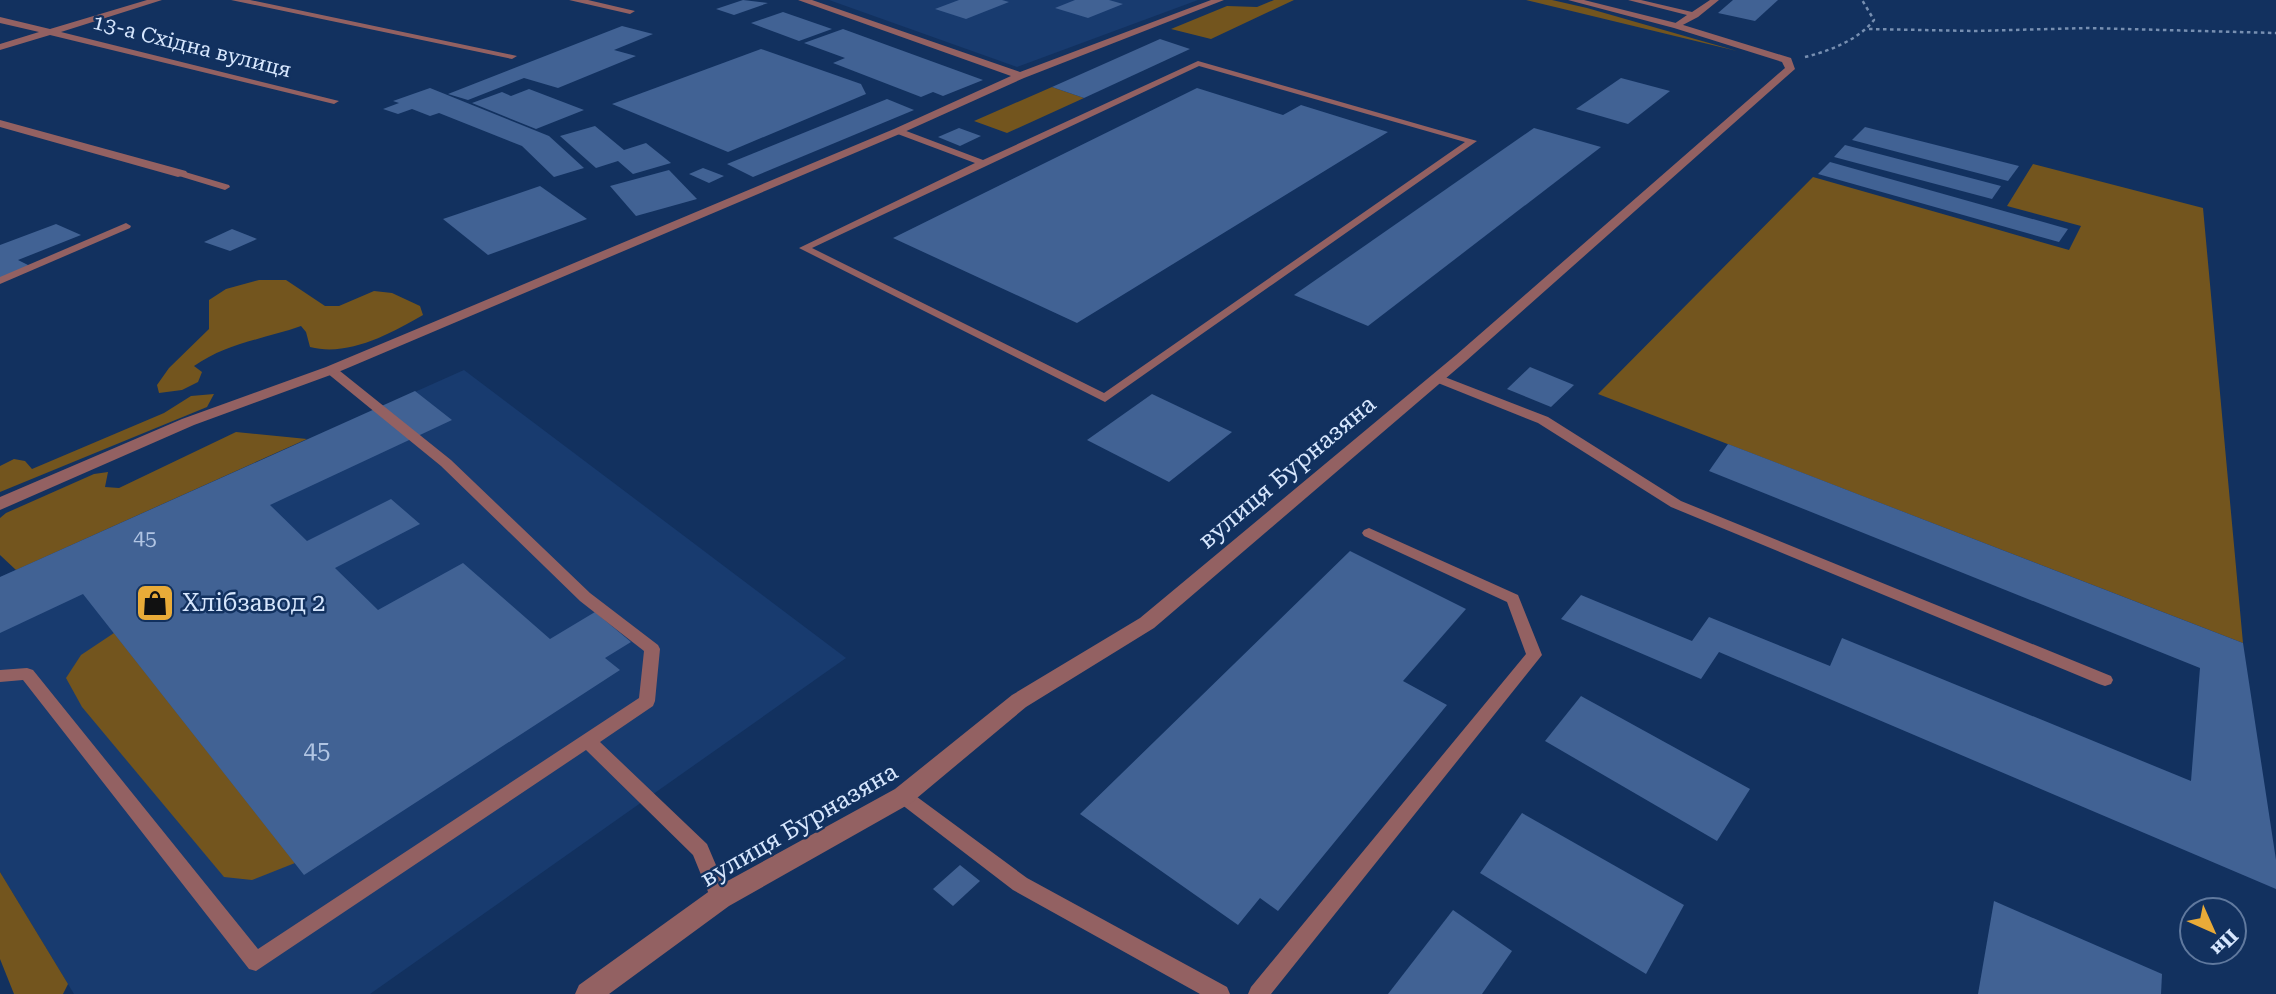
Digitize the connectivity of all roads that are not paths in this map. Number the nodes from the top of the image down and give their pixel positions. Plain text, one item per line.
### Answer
1 (157, 0) edge
2 (236, 0) edge
3 (574, 0) edge
4 (803, 0) edge
5 (1219, 0) edge
6 (1573, 0) edge
7 (1632, 0) edge
8 (1715, 0) edge
9 (630, 10) dead end
10 (1695, 15) junction
11 (0, 20) edge
12 (1677, 26) junction
13 (51, 31) junction
14 (0, 47) edge
15 (512, 56) dead end
16 (1020, 76) junction
17 (334, 101) dead end
18 (0, 123) edge
19 (898, 131) junction
20 (983, 163) junction
21 (182, 174) joint
22 (225, 187) dead end
23 (127, 226) dead end
24 (0, 281) edge
25 (331, 370) junction
26 (1437, 377) junction
27 (0, 503) edge
28 (1370, 533) dead end
29 (0, 676) edge
30 (2105, 680) dead end
31 (589, 742) junction
32 (903, 796) junction
33 (720, 898) junction
34 (588, 994) edge
35 (1220, 994) edge
36 (1258, 994) edge

1 - 13 street
2 - 15 street
3 - 9 street
4 - 16 street
5 - 16 street
6 - 12 street
7 - 10 lane
8 - 10 lane
10 - 12 lane
11 - 13 street, 13-а Східна вулиця
12 - 26 street, вулиця Бурназяна
13 - 14 street
13 - 17 street, 13-а Східна вулиця
16 - 19 street
18 - 21 street
19 - 20 lane
19 - 25 street
20 - 20 lane
21 - 22 lane
23 - 24 lane
25 - 27 street
25 - 31 lane
26 - 30 lane
26 - 32 street, вулиця Бурназяна
28 - 36 lane
29 - 31 lane
31 - 33 lane
32 - 33 street, вулиця Бурназяна
32 - 35 lane
33 - 34 street, вулиця Бурназяна

